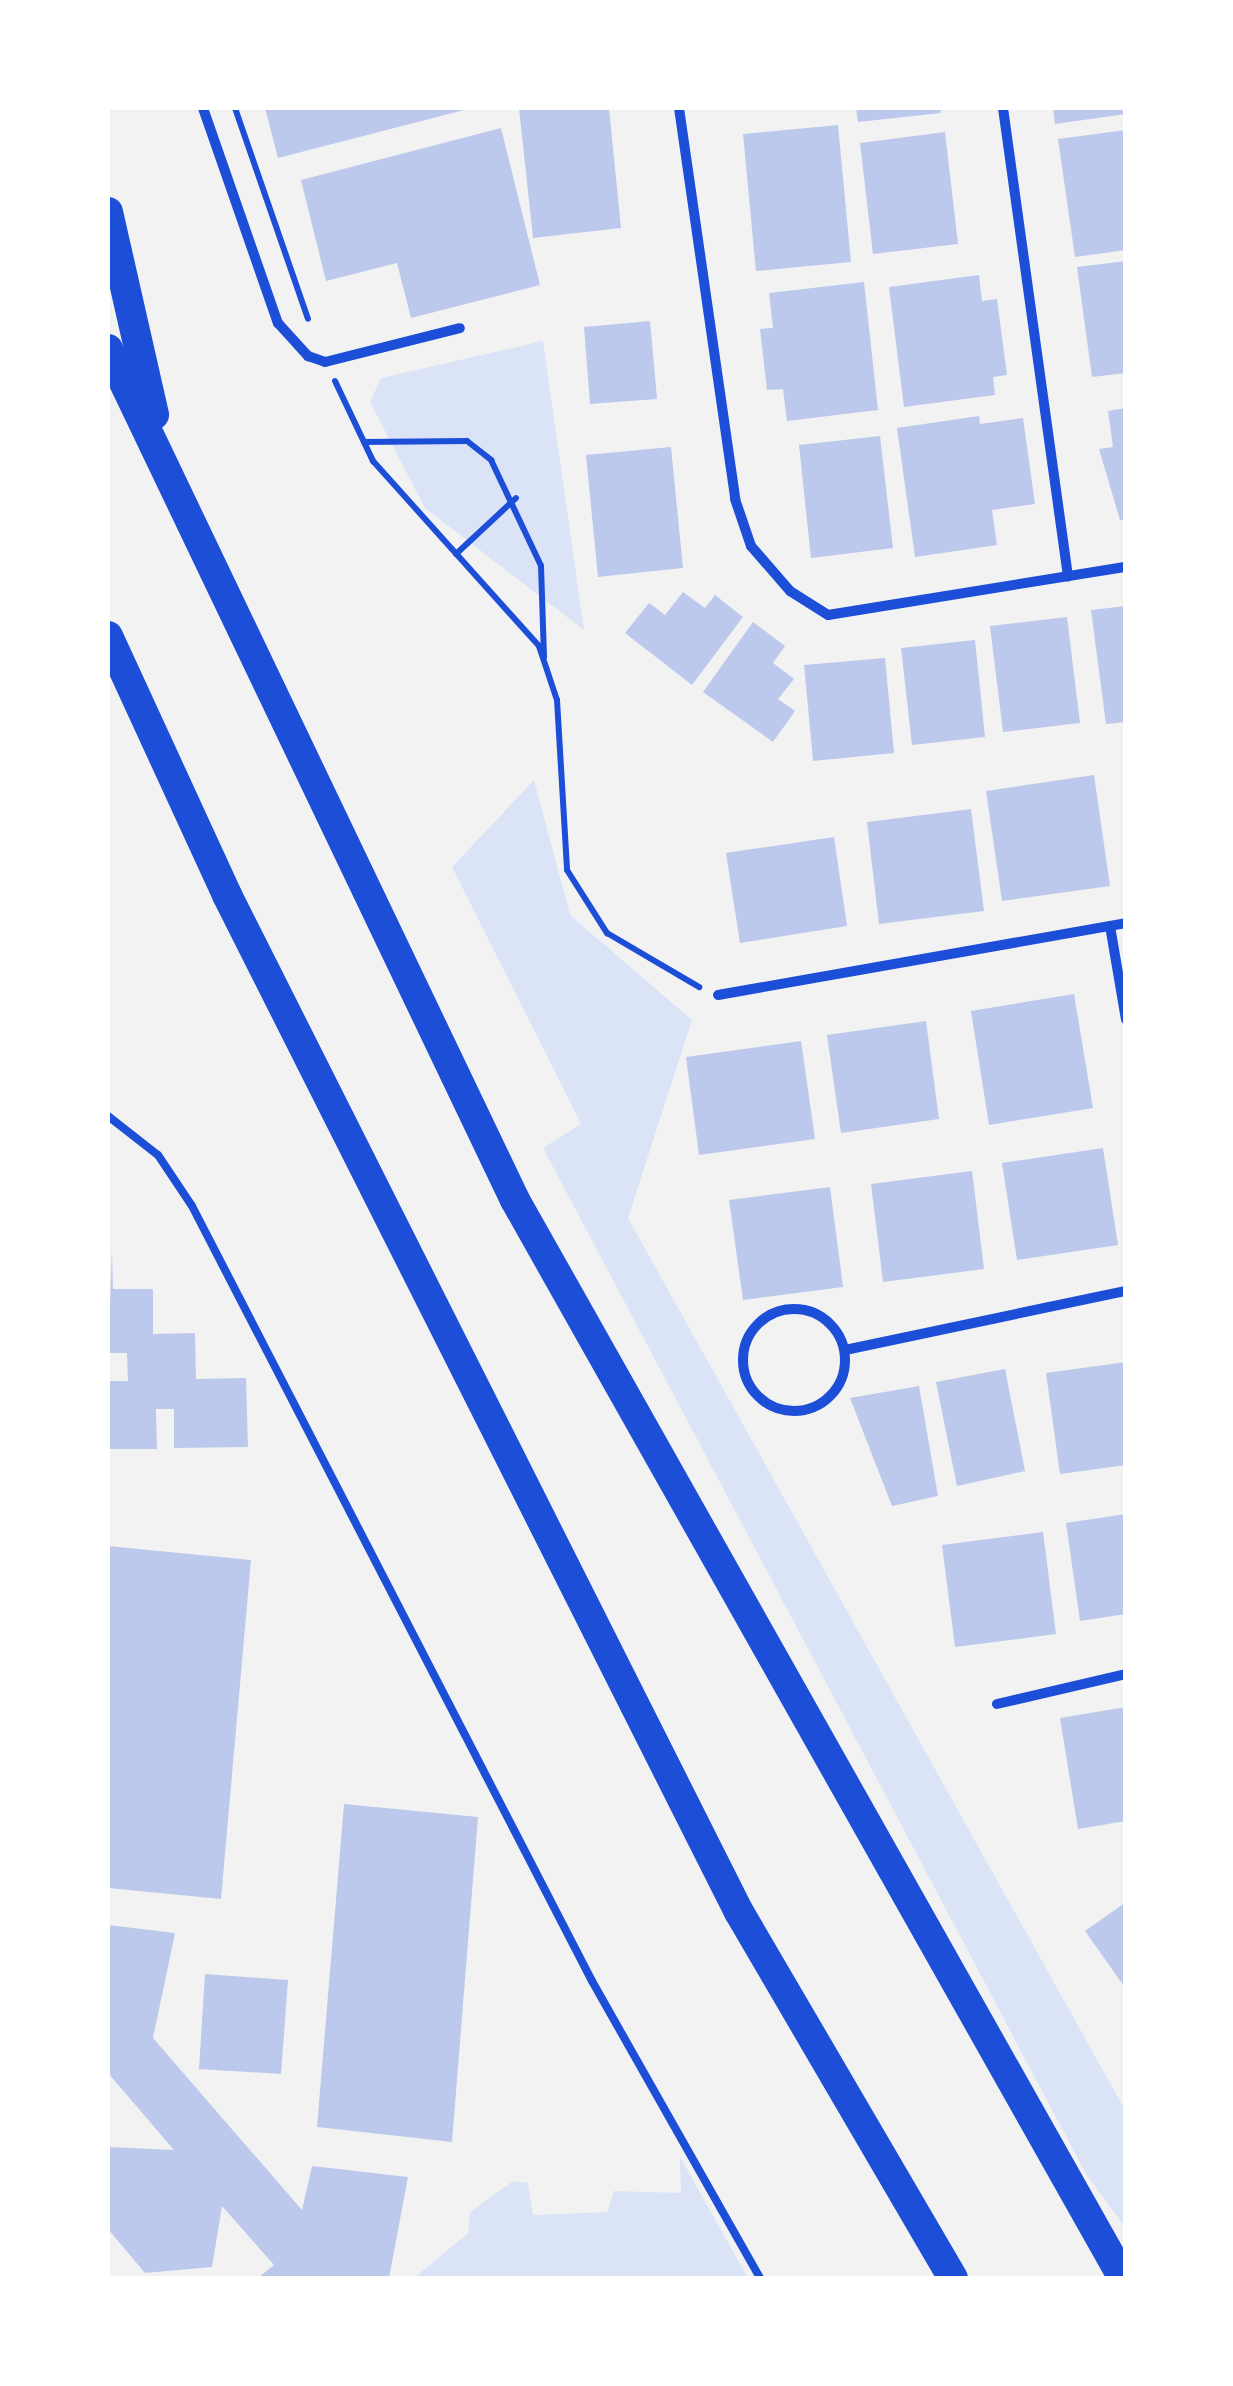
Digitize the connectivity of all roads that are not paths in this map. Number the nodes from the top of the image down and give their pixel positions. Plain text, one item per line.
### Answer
1 (204, 108) edge
2 (679, 108) edge
3 (1002, 108) edge
4 (108, 212) edge
5 (460, 328) dead end
6 (108, 349) edge
7 (166, 467) junction
8 (1126, 567) edge
9 (1068, 576) junction
10 (108, 636) edge
11 (1126, 924) edge
12 (1110, 926) junction
13 (718, 995) road end
14 (1126, 1020) edge
15 (108, 1116) edge
16 (1126, 1291) edge
17 (845, 1350) junction
18 (1126, 1674) edge
19 (997, 1704) dead end
20 (760, 2278) edge
21 (953, 2278) edge
22 (1123, 2278) edge

1 - 5 street
2 - 9 street
3 - 9 street
4 - 7 highway
6 - 7 highway
7 - 22 highway
8 - 9 street
10 - 21 highway
11 - 12 street
12 - 13 street
12 - 14 street
15 - 20 lane
16 - 17 street
17 - 17 street
18 - 19 street

